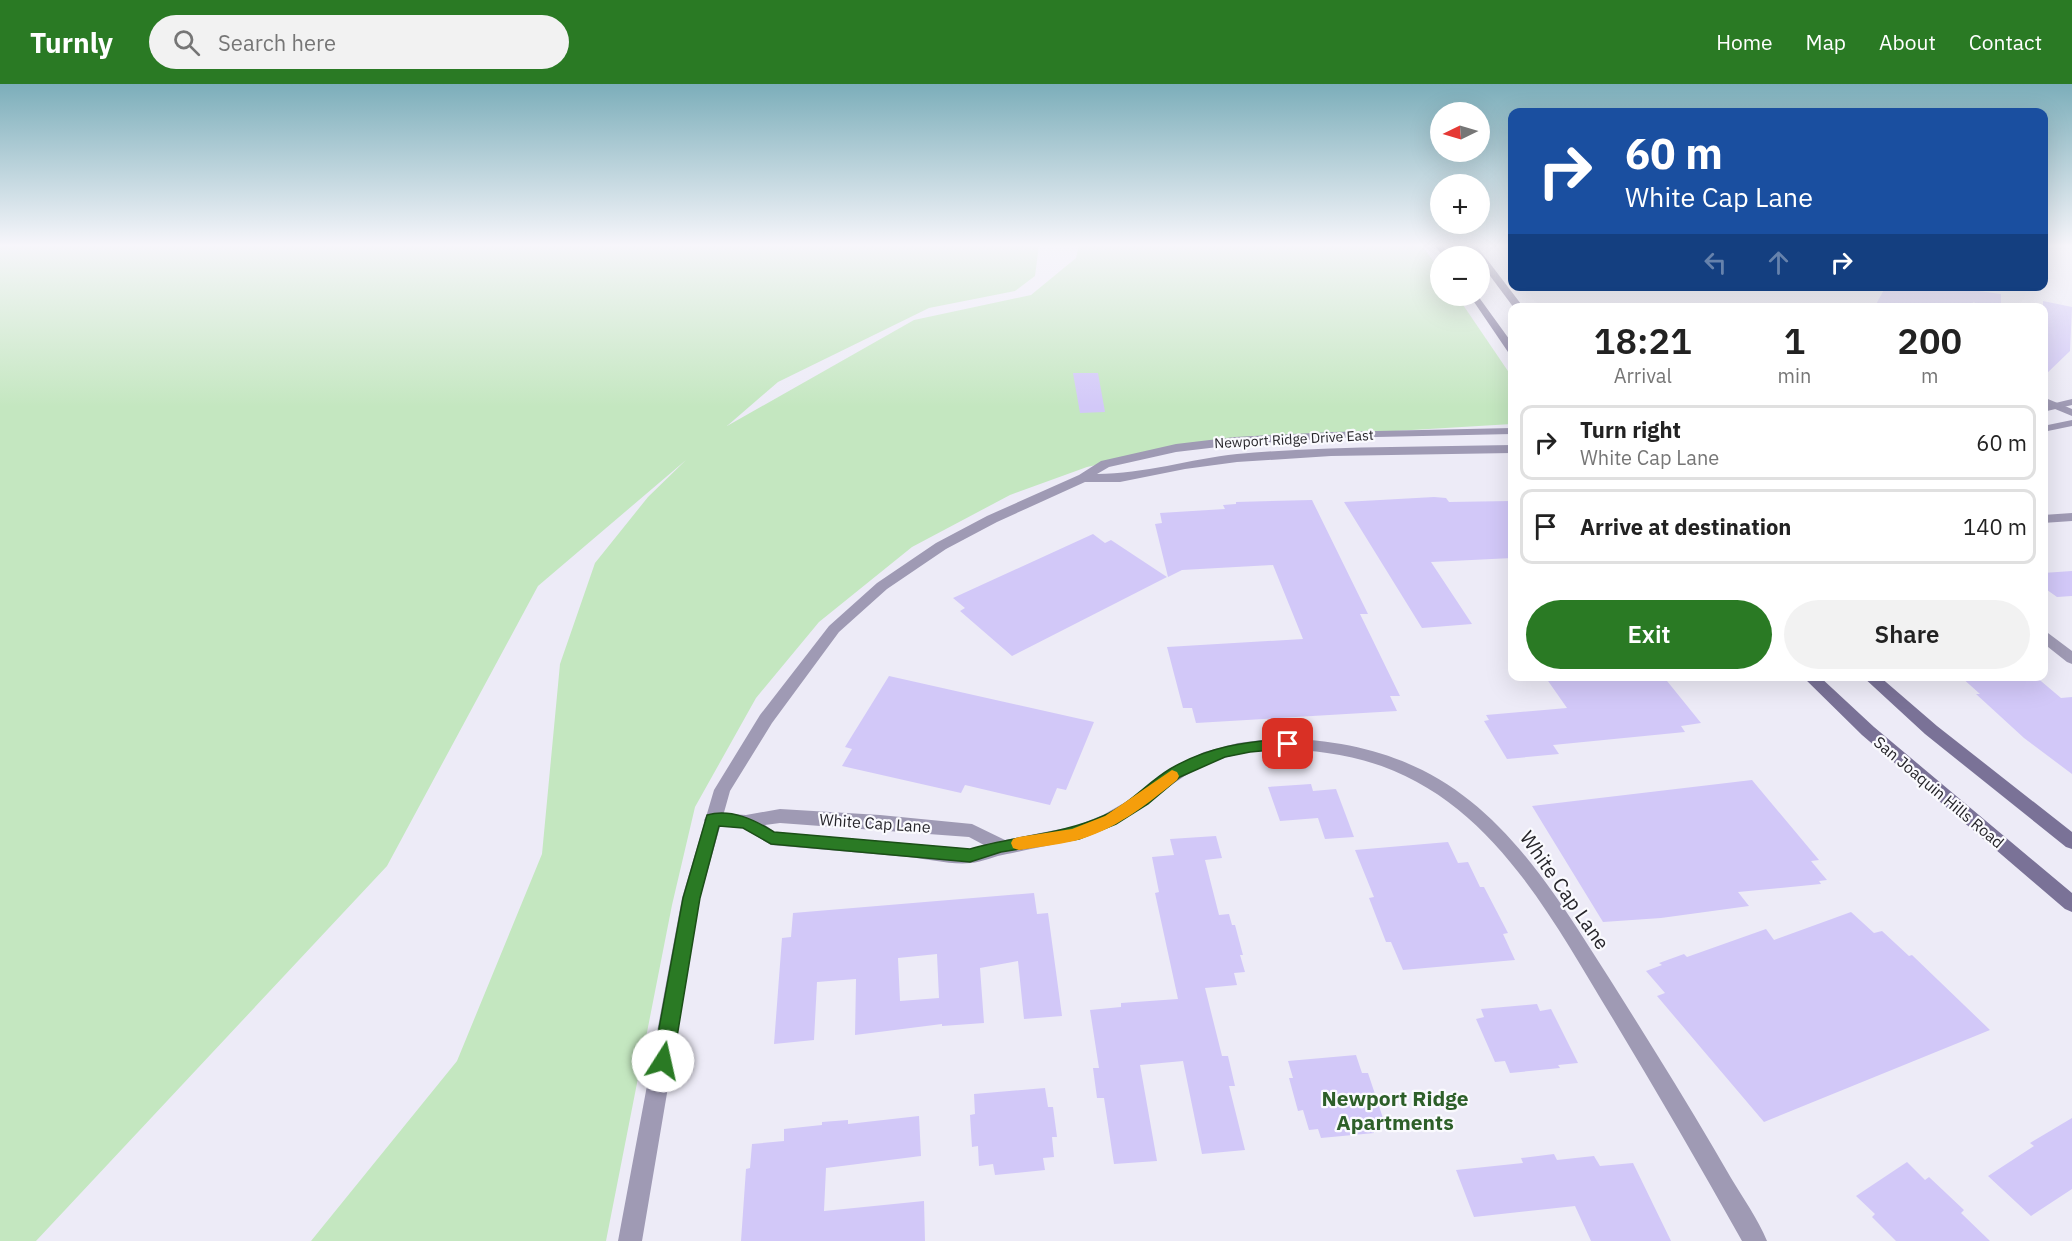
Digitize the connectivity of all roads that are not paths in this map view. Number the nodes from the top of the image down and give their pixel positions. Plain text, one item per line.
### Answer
1 (1481, 306) edge
2 (1508, 344) edge
3 (2048, 402) edge
4 (2072, 402) edge
5 (2057, 406) junction
6 (2048, 408) edge
7 (2072, 413) edge
8 (2072, 423) edge
9 (2048, 428) edge
10 (1508, 432) edge
11 (1508, 449) edge
12 (1083, 478) junction
13 (2072, 517) edge
14 (2048, 519) edge
15 (2048, 640) edge
16 (2072, 659) edge
17 (1814, 681) edge
18 (1875, 681) edge
19 (712, 820) junction
20 (746, 822) junction
21 (2072, 842) edge
22 (1001, 846) junction
23 (2072, 904) edge
24 (630, 1241) edge
25 (1755, 1241) edge

1 - 2 main road
3 - 5 street
4 - 5 street
5 - 6 street
5 - 7 street
8 - 9 street
10 - 12 street, Newport Ridge Drive East
11 - 12 street, Newport Ridge Drive East
12 - 19 street, Newport Ridge Drive East
13 - 14 street
15 - 16 street
17 - 23 main road, San Joaquin Hills Road
18 - 21 main road
19 - 20 street, White Cap Lane
19 - 24 street, Newport Ridge Drive East
20 - 22 street, White Cap Lane
20 - 22 street, White Cap Lane
22 - 25 street, White Cap Lane

